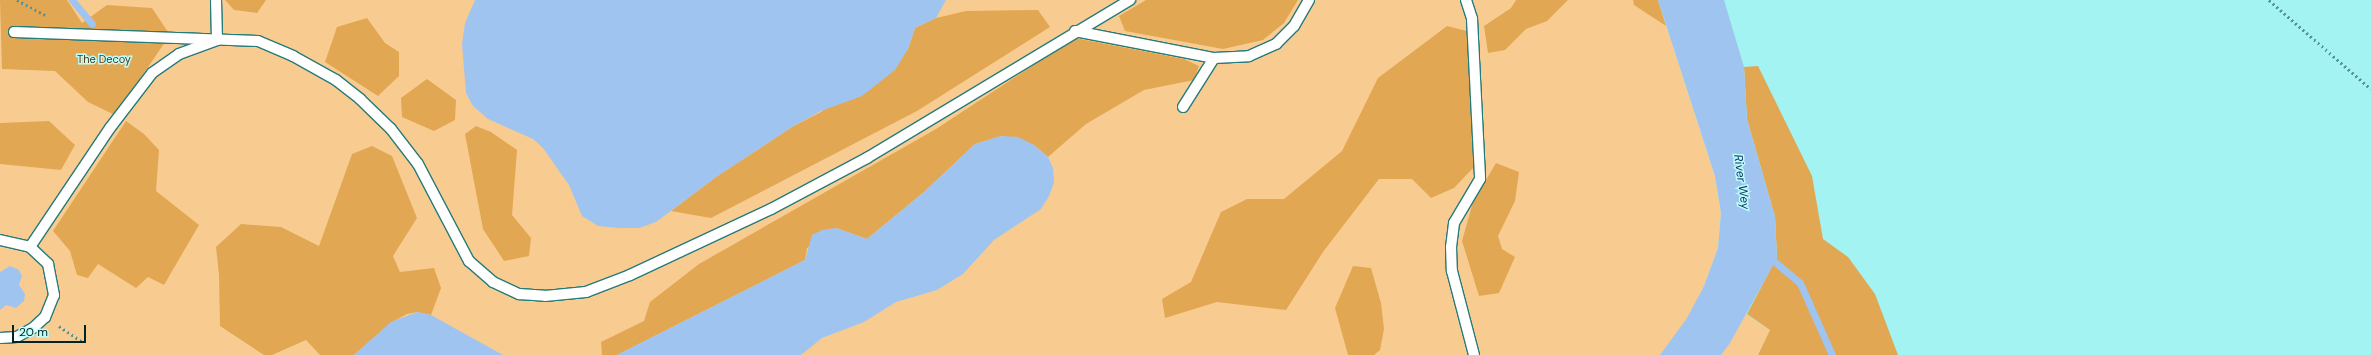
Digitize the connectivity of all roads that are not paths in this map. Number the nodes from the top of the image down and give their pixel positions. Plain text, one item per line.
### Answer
1 (216, 0) edge
2 (1130, 0) edge
3 (1309, 0) edge
4 (1466, 0) edge
5 (1075, 31) junction
6 (14, 32) dead end
7 (217, 40) junction
8 (1214, 58) junction
9 (1183, 107) dead end
10 (0, 240) edge
11 (30, 247) junction
12 (0, 338) edge
13 (1474, 355) edge

1 - 7 lane
2 - 5 lane
3 - 8 lane
4 - 13 lane
5 - 7 lane
5 - 8 lane
6 - 7 lane
7 - 11 lane
8 - 9 lane
10 - 11 lane
11 - 12 lane

